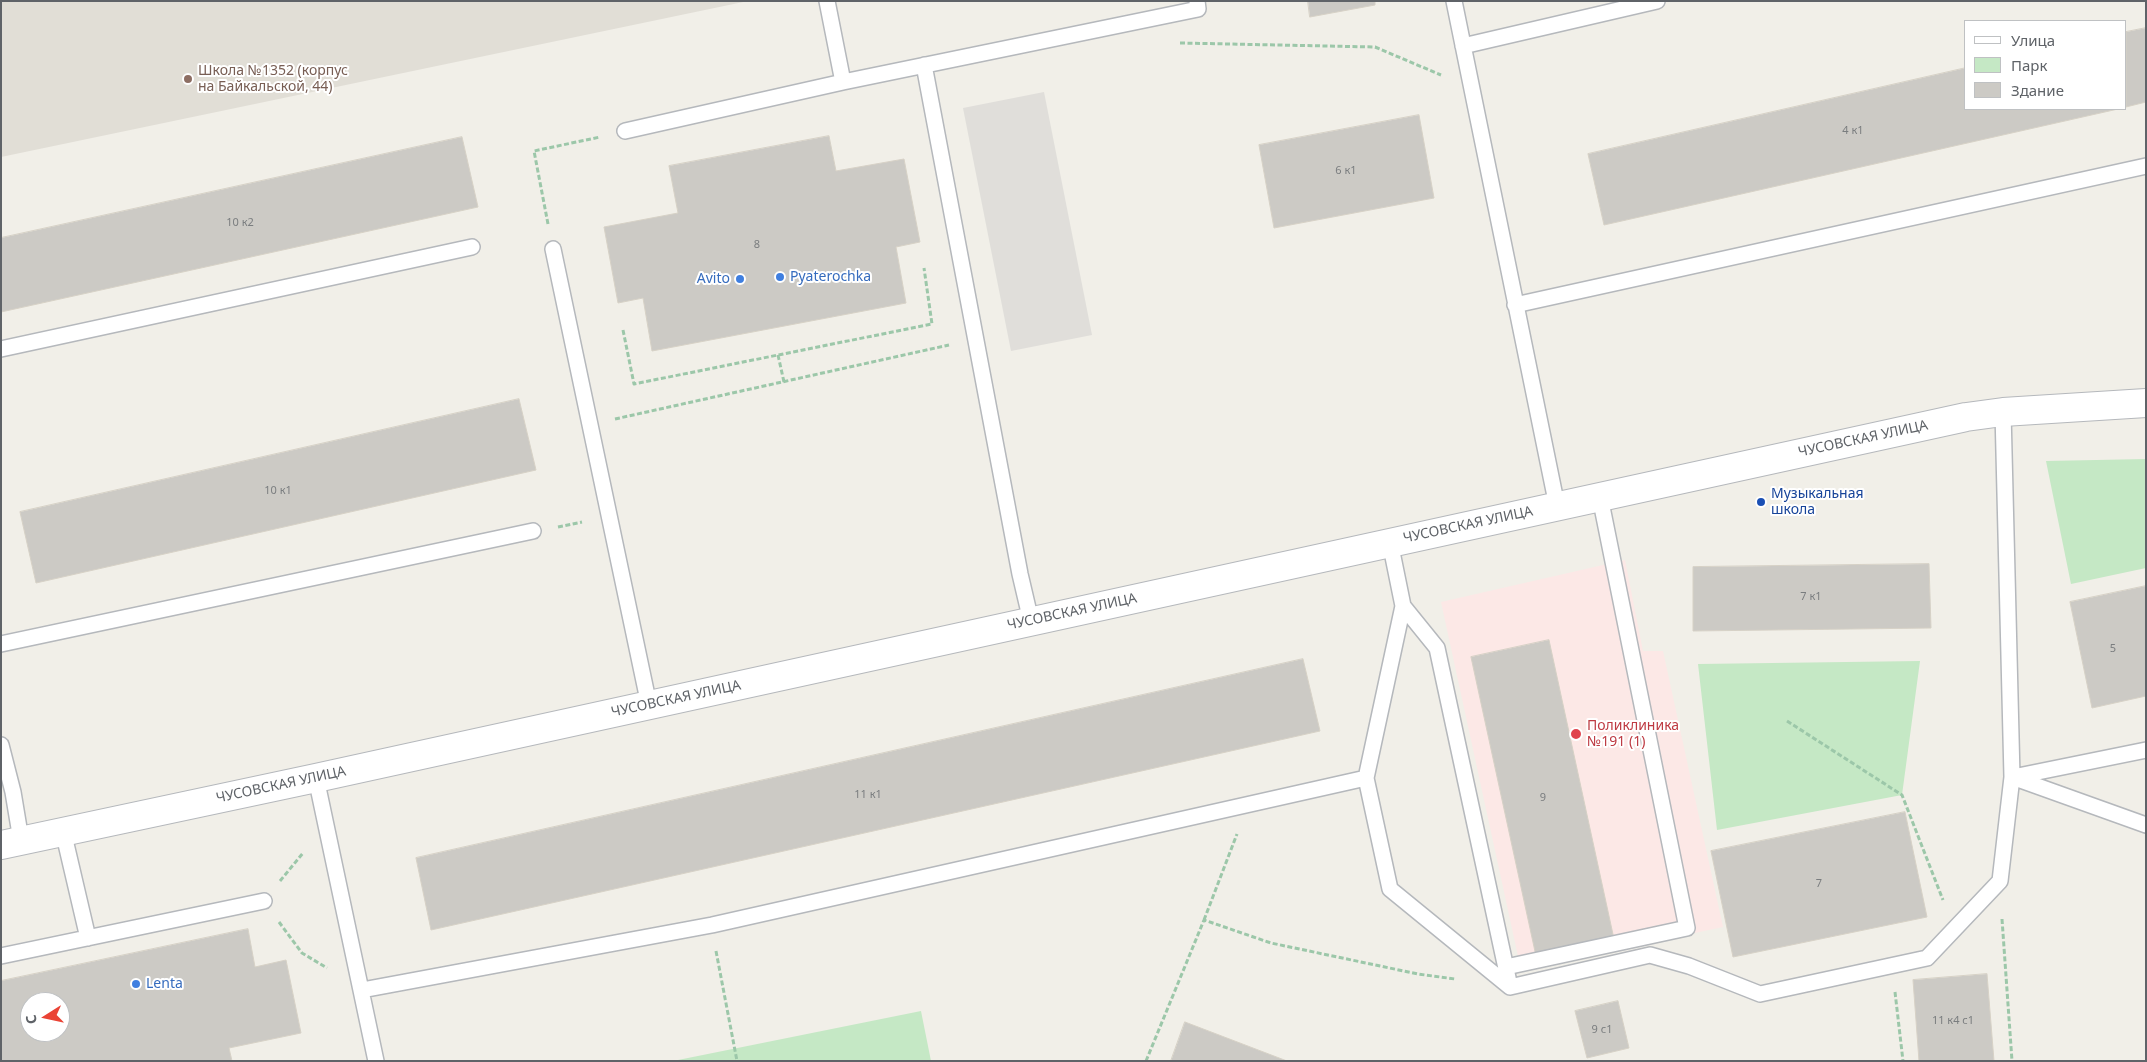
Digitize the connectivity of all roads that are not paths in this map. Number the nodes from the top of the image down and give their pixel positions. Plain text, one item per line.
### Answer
1 (827, 1) edge
2 (1196, 1) edge
3 (1454, 1) edge
4 (1657, 1) edge
5 (1462, 46) junction
6 (924, 65) junction
7 (843, 82) junction
8 (625, 132) road end
9 (2146, 166) edge
10 (472, 247) dead end
11 (553, 249) road end
12 (1515, 305) junction
13 (1, 349) edge
14 (2146, 402) edge
15 (2002, 412) junction
16 (1600, 497) junction
17 (1556, 506) junction
18 (533, 531) road end
19 (1390, 542) junction
20 (1403, 606) junction
21 (1031, 620) junction
22 (1, 644) edge
23 (649, 705) junction
24 (1, 745) edge
25 (2146, 750) edge
26 (2012, 777) junction
27 (316, 778) junction
28 (1366, 778) junction
29 (2146, 825) edge
30 (63, 832) junction
31 (11, 842) edge
32 (264, 901) road end
33 (88, 938) junction
34 (1, 956) edge
35 (1506, 967) junction
36 (1510, 987) junction
37 (362, 990) junction
38 (376, 1061) edge

1 - 7 lane
2 - 6 lane
3 - 5 lane
4 - 5 lane
5 - 12 lane
6 - 7 lane
6 - 21 lane
7 - 8 lane
9 - 12 lane
10 - 13 lane
11 - 23 lane
12 - 17 lane
14 - 15 street, ЧУСОВСКАЯ УЛИЦА
15 - 16 street, ЧУСОВСКАЯ УЛИЦА
15 - 26 lane
16 - 17 street, ЧУСОВСКАЯ УЛИЦА
16 - 35 lane
17 - 19 street, ЧУСОВСКАЯ УЛИЦА
18 - 22 lane
19 - 20 lane
19 - 21 street, ЧУСОВСКАЯ УЛИЦА
20 - 28 lane
20 - 35 lane
21 - 23 street, ЧУСОВСКАЯ УЛИЦА
23 - 27 street, ЧУСОВСКАЯ УЛИЦА
24 - 31 lane
25 - 26 lane
26 - 29 lane
26 - 36 lane
27 - 30 street, ЧУСОВСКАЯ УЛИЦА
27 - 37 lane
28 - 36 lane
28 - 37 lane
30 - 31 street, ЧУСОВСКАЯ УЛИЦА
30 - 33 lane
32 - 33 lane
33 - 34 lane
35 - 36 lane
37 - 38 lane

